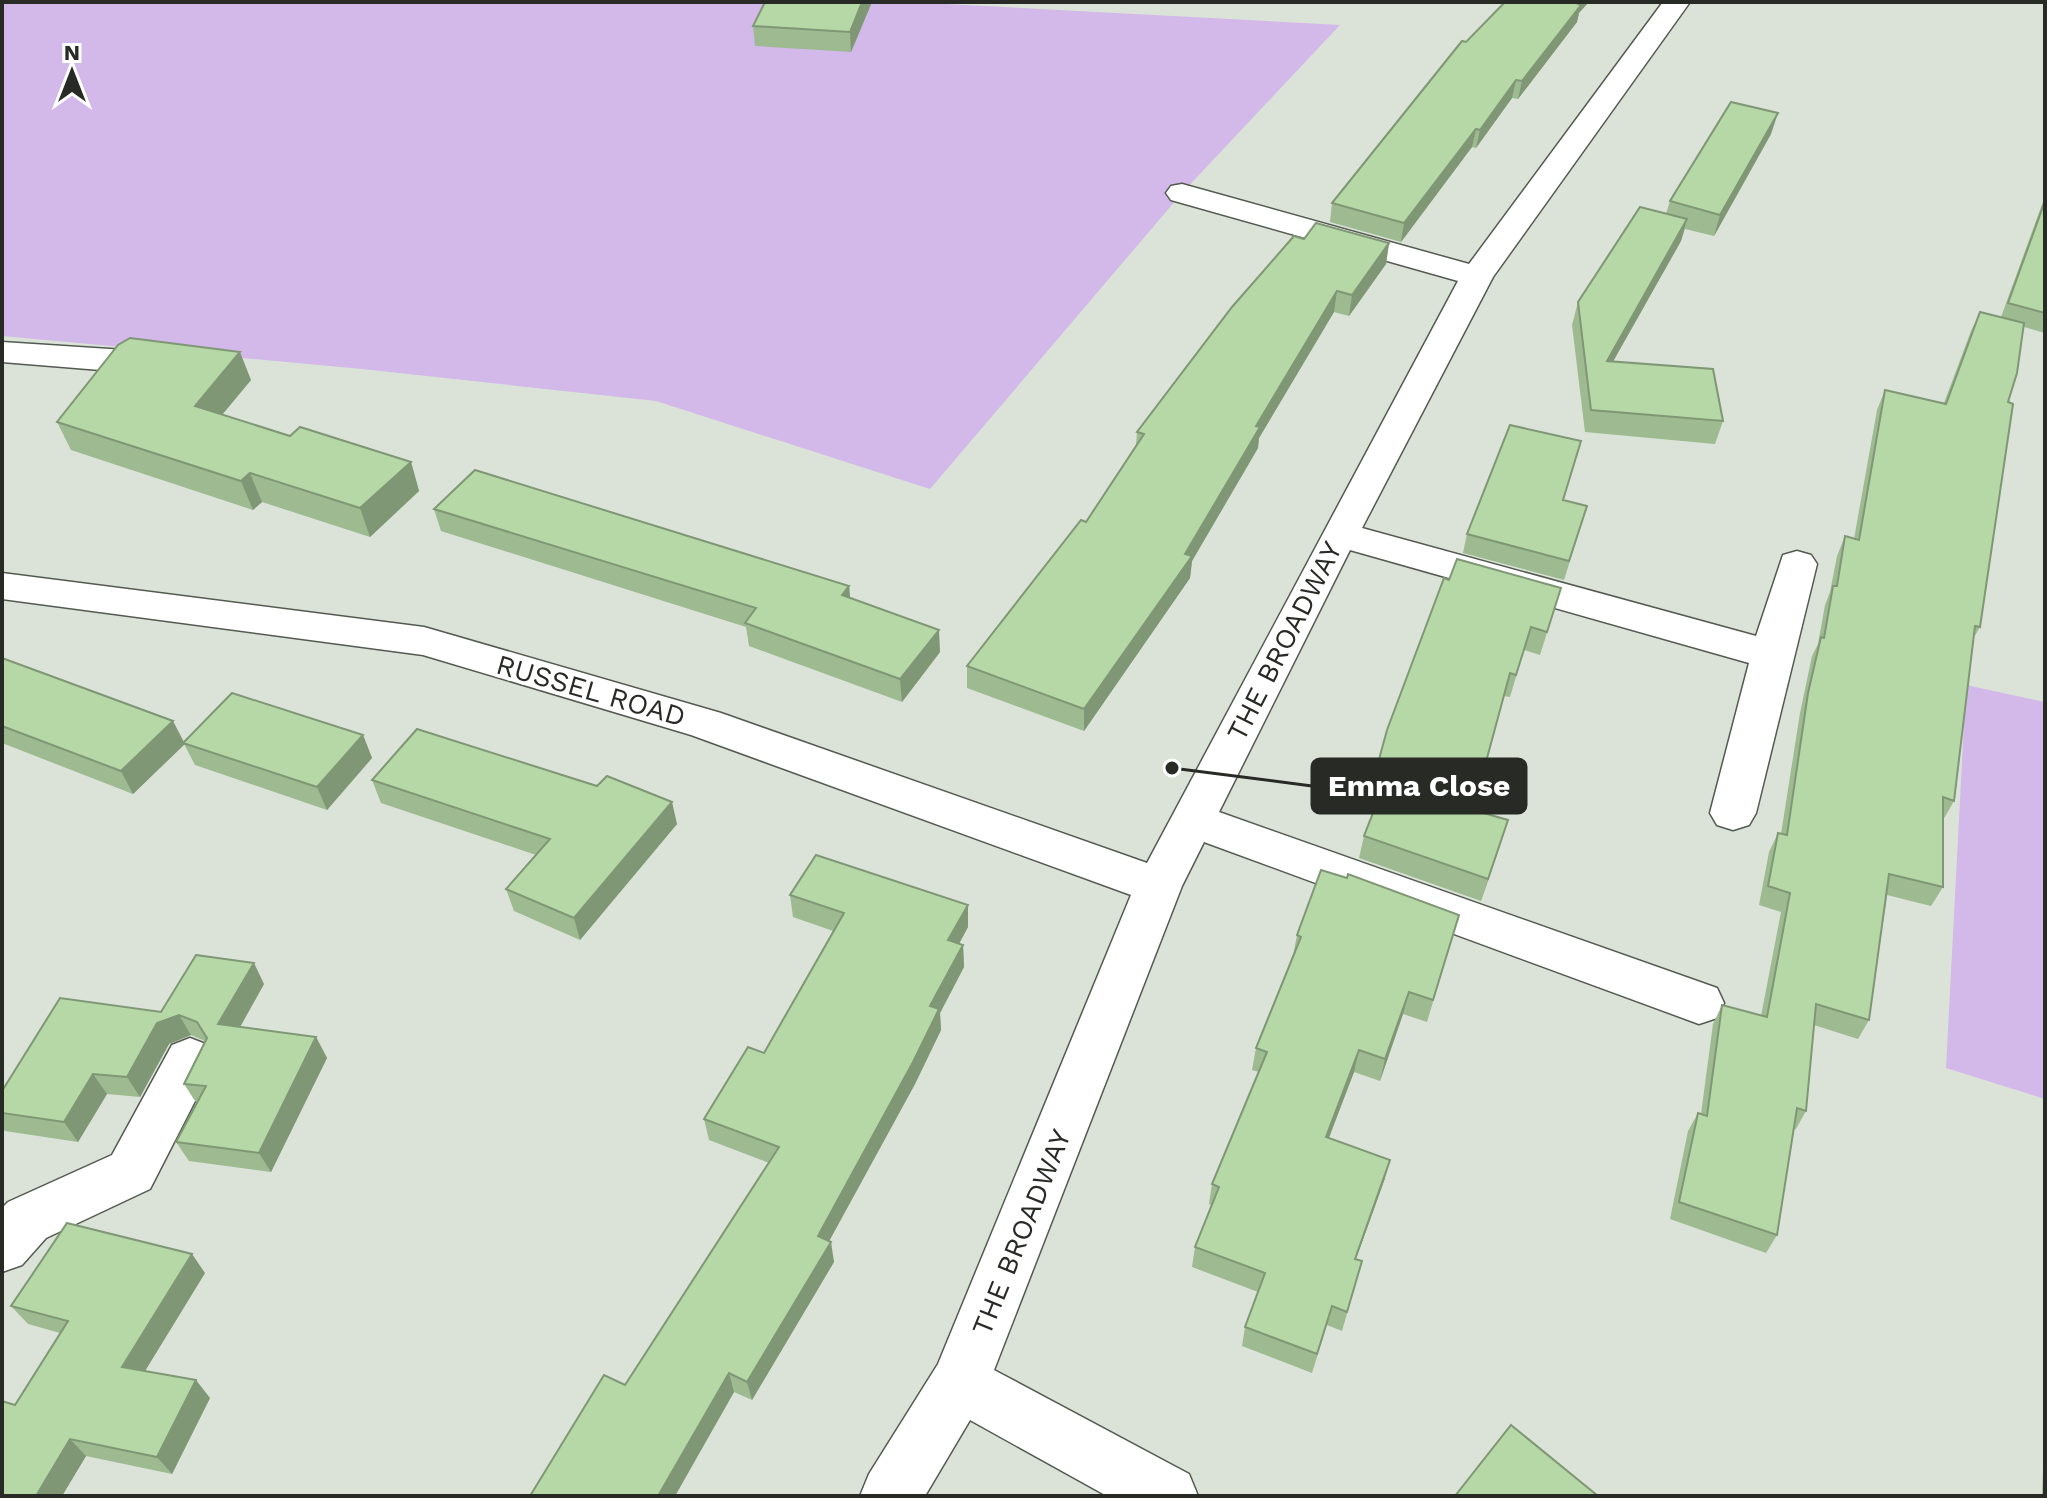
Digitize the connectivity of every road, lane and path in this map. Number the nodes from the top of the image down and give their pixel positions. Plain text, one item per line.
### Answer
1 (1677, 2) edge
2 (1182, 193) dead end
3 (1477, 276) junction
4 (2, 352) edge
5 (125, 361) edge
6 (1339, 534) junction
7 (1797, 564) dead end
8 (2, 586) edge
9 (1772, 655) junction
10 (1733, 813) dead end
11 (1192, 820) junction
12 (1158, 886) junction
13 (1699, 1003) dead end
14 (190, 1060) dead end
15 (2, 1247) edge
16 (960, 1383) junction
17 (891, 1496) edge
18 (1167, 1496) edge

1 - 3 street, THE BROADWAY
2 - 3 street
3 - 6 street, THE BROADWAY
4 - 5 street
6 - 9 street
6 - 11 street, THE BROADWAY
7 - 9 street
8 - 12 street, RUSSEL ROAD
9 - 10 street
11 - 12 street, THE BROADWAY
11 - 13 street
12 - 16 street, THE BROADWAY
14 - 15 street
16 - 17 street, THE BROADWAY
16 - 18 street

